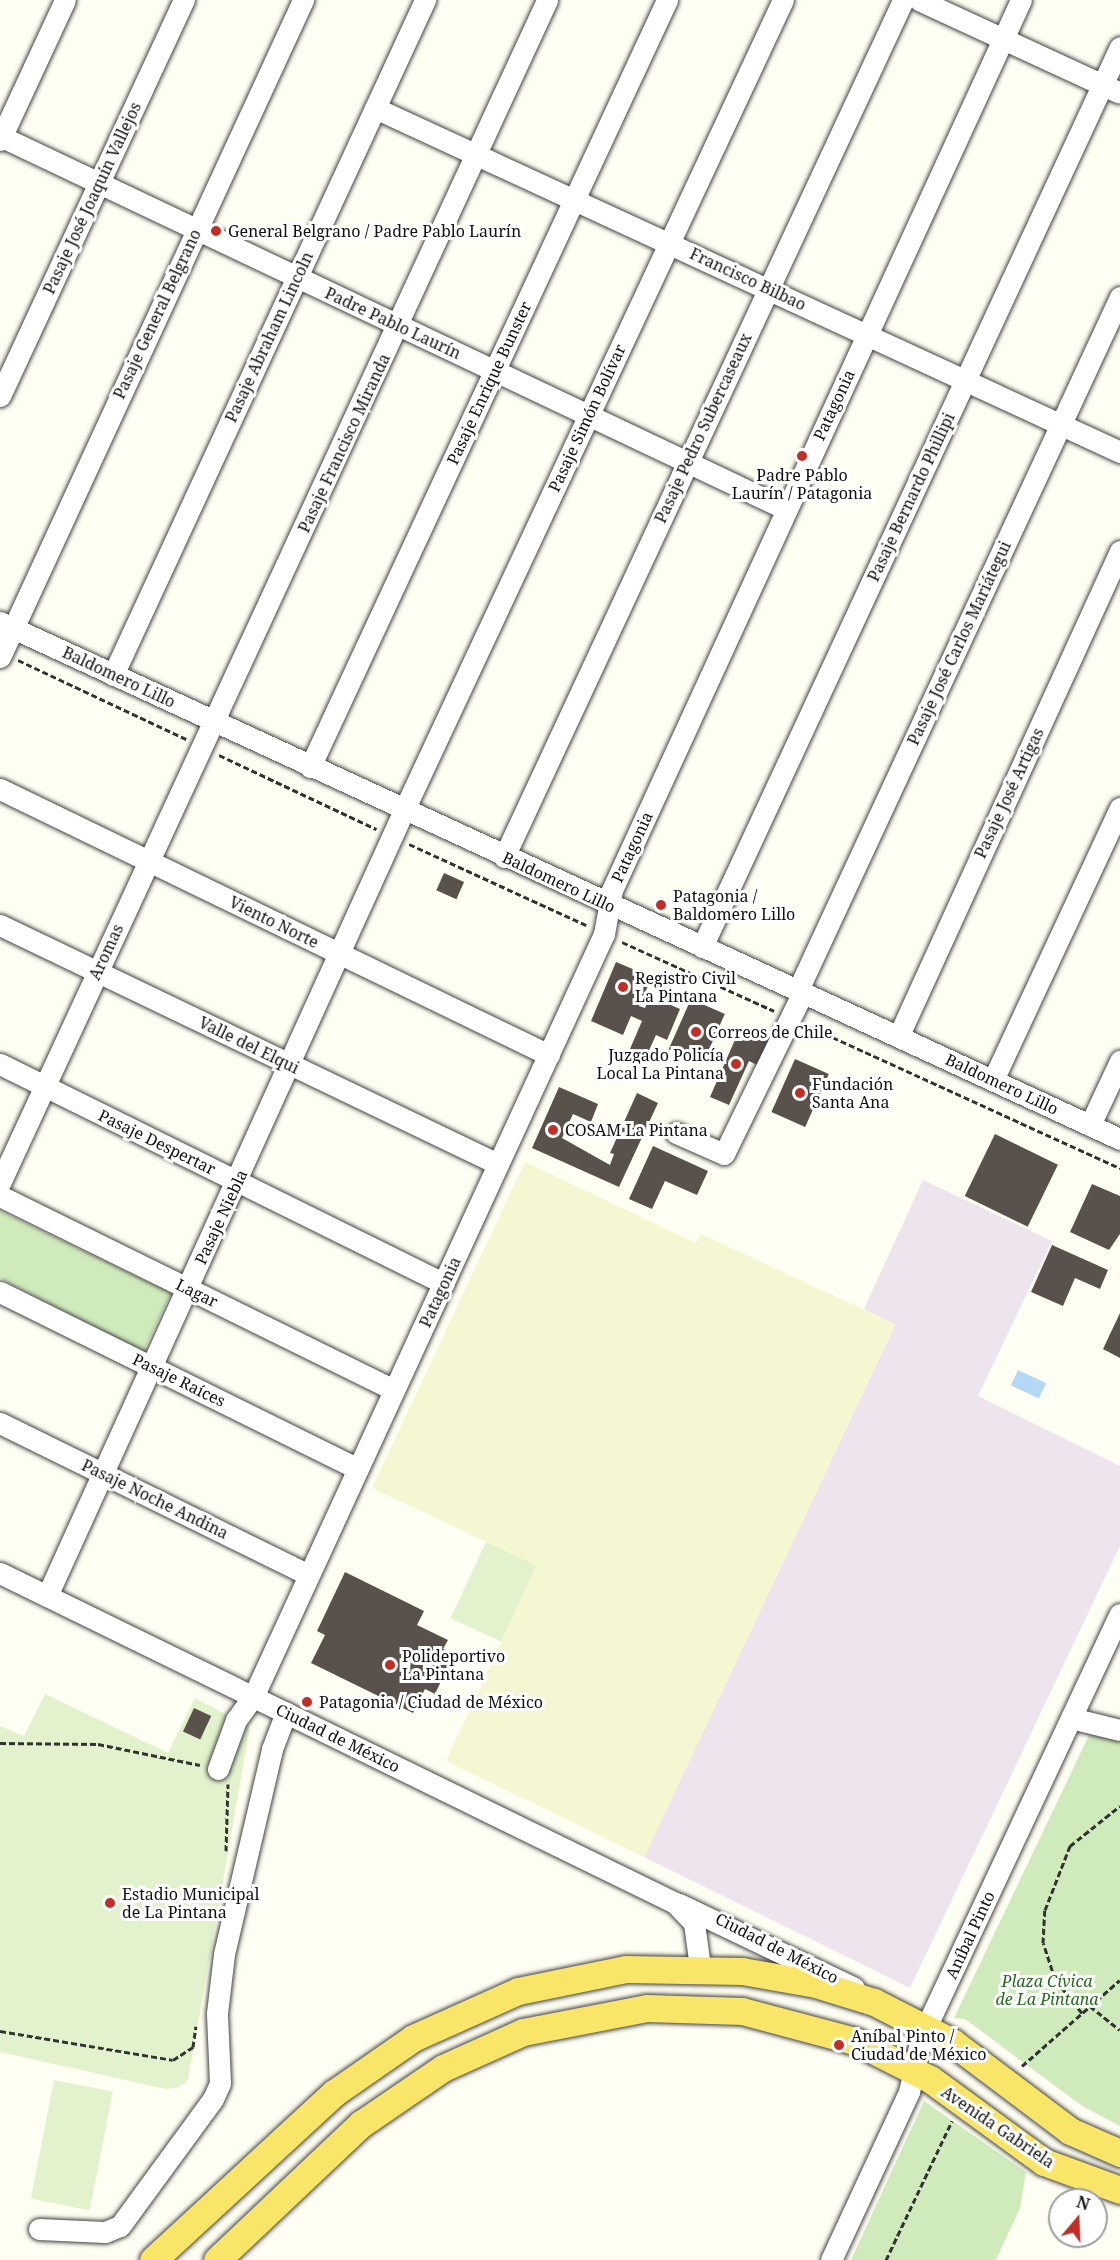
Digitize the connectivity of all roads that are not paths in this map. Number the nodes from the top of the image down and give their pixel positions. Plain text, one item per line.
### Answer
1 (65, 0) edge
2 (184, 0) edge
3 (303, 0) edge
4 (425, 0) edge
5 (547, 0) edge
6 (667, 0) edge
7 (783, 0) edge
8 (903, 0) edge
9 (919, 0) edge
10 (1021, 0) edge
11 (1003, 39) junction
12 (1120, 47) edge
13 (1111, 89) edge
14 (375, 108) junction
15 (0, 138) edge
16 (477, 155) junction
17 (99, 183) junction
18 (574, 199) junction
19 (196, 230) junction
20 (669, 243) junction
21 (297, 277) junction
22 (768, 289) junction
23 (1120, 297) edge
24 (399, 326) junction
25 (867, 334) junction
26 (494, 371) junction
27 (965, 380) junction
28 (0, 396) edge
29 (588, 416) junction
30 (1061, 424) junction
31 (1120, 452) edge
32 (687, 463) junction
33 (786, 509) junction
34 (1120, 551) edge
35 (7, 625) edge
36 (0, 657) edge
37 (113, 675) junction
38 (215, 722) junction
39 (310, 767) junction
40 (0, 789) edge
41 (1120, 808) edge
42 (404, 810) junction
43 (394, 837) joint
44 (504, 856) junction
45 (148, 861) junction
46 (609, 906) junction
47 (0, 925) edge
48 (702, 947) junction
49 (341, 954) junction
50 (97, 972) junction
51 (801, 991) junction
52 (899, 1035) junction
53 (549, 1055) junction
54 (1120, 1061) edge
55 (0, 1064) edge
56 (290, 1064) junction
57 (993, 1080) junction
58 (45, 1086) junction
59 (1090, 1125) junction
60 (676, 1133) dead end
61 (1120, 1139) edge
62 (498, 1164) junction
63 (237, 1181) junction
64 (0, 1183) edge
65 (0, 1196) edge
66 (444, 1283) junction
67 (188, 1288) junction
68 (0, 1292) edge
69 (152, 1367) junction
70 (394, 1390) junction
71 (0, 1423) edge
72 (358, 1469) junction
73 (103, 1474) junction
74 (0, 1573) edge
75 (309, 1575) junction
76 (47, 1596) junction
77 (1120, 1614) edge
78 (253, 1697) junction
79 (286, 1713) junction
80 (1071, 1718) junction
81 (1120, 1730) edge
82 (218, 1769) road end
83 (675, 1903) junction
84 (700, 1967) junction
85 (874, 2002) junction
86 (714, 2008) junction
87 (926, 2027) junction
88 (913, 2069) junction
89 (1120, 2153) edge
90 (251, 2171) junction
91 (1120, 2190) edge
92 (280, 2201) junction
93 (39, 2229) dead end
94 (153, 2260) edge
95 (217, 2260) edge
96 (831, 2260) edge

1 - 15 street
2 - 17 street, Pasaje José Joaquín Vallejos
3 - 19 street, Pasaje General Belgrano
4 - 14 street, Pasaje Abraham Lincoln
5 - 16 street, Pasaje Francisco Miranda
6 - 18 street, Pasaje Enrique Bunster
7 - 20 street, Pasaje Simón Bolívar
8 - 22 street, Pasaje Pedro Subercaseaux
9 - 11 street
10 - 11 street, Patagonia
11 - 13 street
11 - 25 street, Patagonia
12 - 13 street, Pasaje Bernardo Phillipi
13 - 27 street, Pasaje Bernardo Phillipi
14 - 16 street, Francisco Bilbao
14 - 21 street, Pasaje Abraham Lincoln
15 - 17 street, Padre Pablo Laurín
16 - 18 street, Francisco Bilbao
16 - 24 street, Pasaje Francisco Miranda
17 - 19 street, Padre Pablo Laurín
17 - 28 street, Pasaje José Joaquín Vallejos
18 - 20 street, Francisco Bilbao
18 - 26 street, Pasaje Enrique Bunster
19 - 21 street, Padre Pablo Laurín
19 - 35 street, Pasaje General Belgrano
20 - 22 street, Francisco Bilbao
20 - 29 street, Pasaje Simón Bolívar
21 - 24 street, Padre Pablo Laurín
21 - 37 street, Pasaje Abraham Lincoln
22 - 25 street, Francisco Bilbao
22 - 32 street, Pasaje Pedro Subercaseaux
23 - 30 street, Pasaje José Carlos Mariátegui
24 - 26 street, Padre Pablo Laurín
24 - 38 street, Pasaje Francisco Miranda
25 - 27 street, Francisco Bilbao
25 - 33 street, Patagonia
26 - 29 street, Padre Pablo Laurín
26 - 39 street, Pasaje Enrique Bunster
27 - 30 street, Francisco Bilbao
27 - 48 street, Pasaje Bernardo Phillipi
29 - 32 street, Padre Pablo Laurín
29 - 42 street, Pasaje Simón Bolívar
30 - 31 street, Francisco Bilbao
30 - 51 street, Pasaje José Carlos Mariátegui
32 - 33 street, Padre Pablo Laurín
32 - 44 street, Pasaje Pedro Subercaseaux
33 - 46 street, Patagonia
34 - 52 street, Pasaje José Artigas
35 - 36 street, Pasaje General Belgrano
35 - 37 street, Baldomero Lillo
37 - 38 street, Baldomero Lillo
38 - 39 street, Baldomero Lillo
38 - 45 street, Aromas
39 - 42 street, Baldomero Lillo
40 - 45 street, Viento Norte
41 - 57 street
42 - 43 street, Pasaje Simón Bolívar
42 - 44 street, Baldomero Lillo
43 - 49 street, Pasaje Niebla
44 - 46 street, Baldomero Lillo
45 - 49 street, Viento Norte
45 - 50 street, Aromas
46 - 48 street, Baldomero Lillo
46 - 53 street, Patagonia
47 - 50 street, Valle del Elqui
48 - 51 street, Baldomero Lillo
49 - 53 street, Viento Norte
49 - 56 street, Pasaje Niebla
50 - 56 street, Valle del Elqui
50 - 58 street, Aromas
51 - 52 street, Baldomero Lillo
51 - 60 street, Pasaje José Carlos Mariátegui
52 - 57 street, Baldomero Lillo
53 - 62 street, Patagonia
54 - 59 street
55 - 58 street, Pasaje Despertar
56 - 62 street, Valle del Elqui
56 - 63 street, Pasaje Niebla
57 - 59 street, Baldomero Lillo
58 - 63 street, Pasaje Despertar
58 - 64 street, Aromas
59 - 61 street, Baldomero Lillo
62 - 66 street, Patagonia
63 - 66 street, Pasaje Despertar
63 - 67 street, Pasaje Niebla
65 - 67 street, Lagar
66 - 70 street, Patagonia
67 - 69 street, Pasaje Niebla
67 - 70 street, Lagar
68 - 69 street, Pasaje Raíces
69 - 72 street, Pasaje Raíces
69 - 73 street, Pasaje Niebla
70 - 72 street, Patagonia
71 - 73 street, Pasaje Noche Andina
72 - 75 street, Patagonia
73 - 75 street, Pasaje Noche Andina
73 - 76 street, Pasaje Niebla
74 - 76 street, Ciudad de México
75 - 78 street, Patagonia
76 - 78 street, Ciudad de México
77 - 80 street, Aníbal Pinto
78 - 79 street, Ciudad de México
78 - 82 street, Patagonia
79 - 83 street, Ciudad de México
79 - 93 street
80 - 81 street
80 - 87 street, Aníbal Pinto
83 - 84 street, Ciudad de México
83 - 85 street, Ciudad de México
84 - 85 main road
84 - 86 main road
84 - 90 main road
85 - 87 main road
86 - 88 main road, Avenida Gabriela
86 - 92 main road, Avenida Gabriela
87 - 88 street, Aníbal Pinto
87 - 89 main road
88 - 91 main road, Avenida Gabriela
88 - 96 street, Aníbal Pinto
90 - 92 main road
90 - 94 main road
92 - 95 main road, Avenida Gabriela

